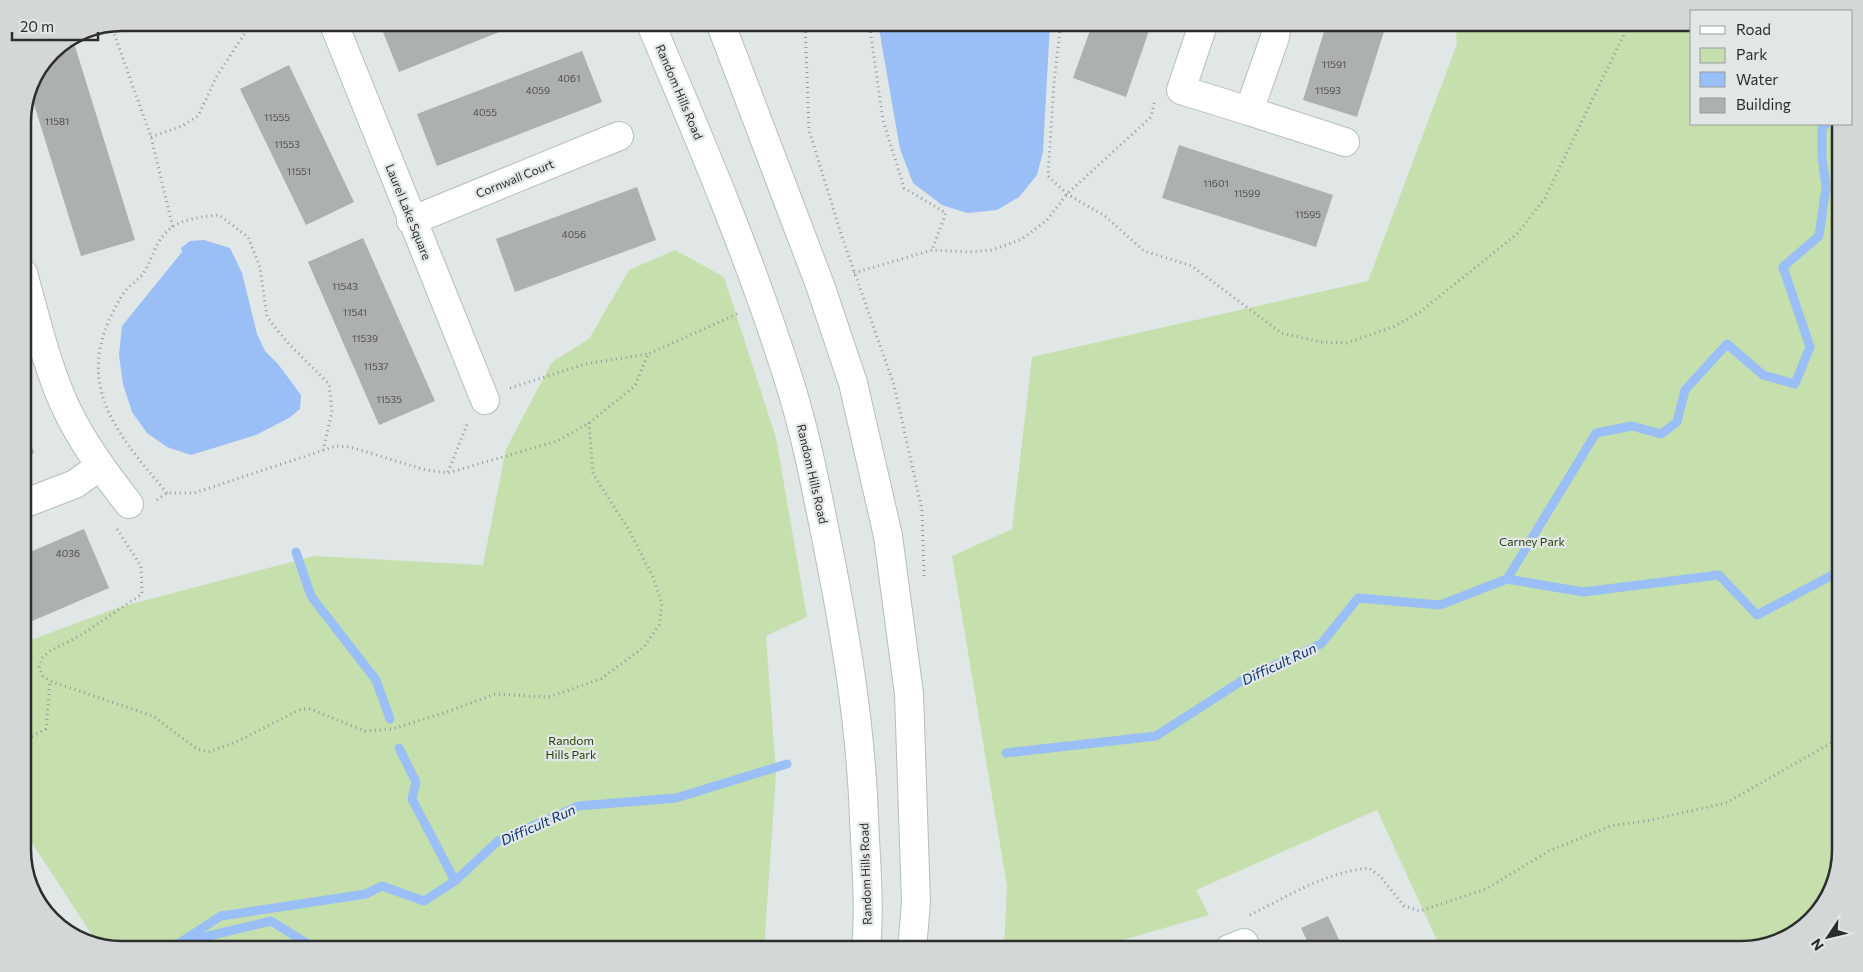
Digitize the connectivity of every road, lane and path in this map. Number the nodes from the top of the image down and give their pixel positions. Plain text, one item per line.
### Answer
1 (113, 31) edge
2 (246, 31) edge
3 (336, 31) edge
4 (654, 31) edge
5 (723, 31) edge
6 (805, 31) edge
7 (871, 31) edge
8 (1060, 31) edge
9 (1201, 31) edge
10 (1276, 31) edge
11 (1623, 31) edge
12 (1181, 90) junction
13 (1249, 111) junction
14 (620, 136) dead end
15 (151, 137) junction
16 (1345, 142) dead end
17 (1067, 194) junction
18 (411, 221) junction
19 (173, 228) junction
20 (932, 250) junction
21 (31, 302) edge
22 (744, 312) dead end
23 (648, 354) junction
24 (485, 400) junction
25 (589, 424) junction
26 (323, 451) junction
27 (100, 466) junction
28 (448, 473) junction
29 (167, 493) junction
30 (31, 501) edge
31 (135, 510) junction
32 (50, 681) junction
33 (31, 737) edge
34 (1832, 743) edge
35 (1239, 937) edge
36 (867, 941) edge
37 (913, 941) edge

1 - 15 path
2 - 15 path
3 - 18 street, Laurel Lake Square
4 - 36 street, Random Hills Road
5 - 37 street
6 - 20 path
7 - 20 path
8 - 17 path
9 - 12 street
10 - 13 street
11 - 17 path
12 - 13 street
12 - 17 path
13 - 16 street
14 - 18 street, Cornwall Court
15 - 19 path
17 - 20 path
18 - 24 street, Laurel Lake Square
19 - 26 path
19 - 29 path
21 - 27 street
22 - 23 path
23 - 24 path
23 - 25 path
24 - 28 path
25 - 28 path
25 - 32 path
26 - 28 path
26 - 29 path
27 - 30 street
27 - 31 street
29 - 31 path
31 - 32 path
32 - 33 path
34 - 35 path

